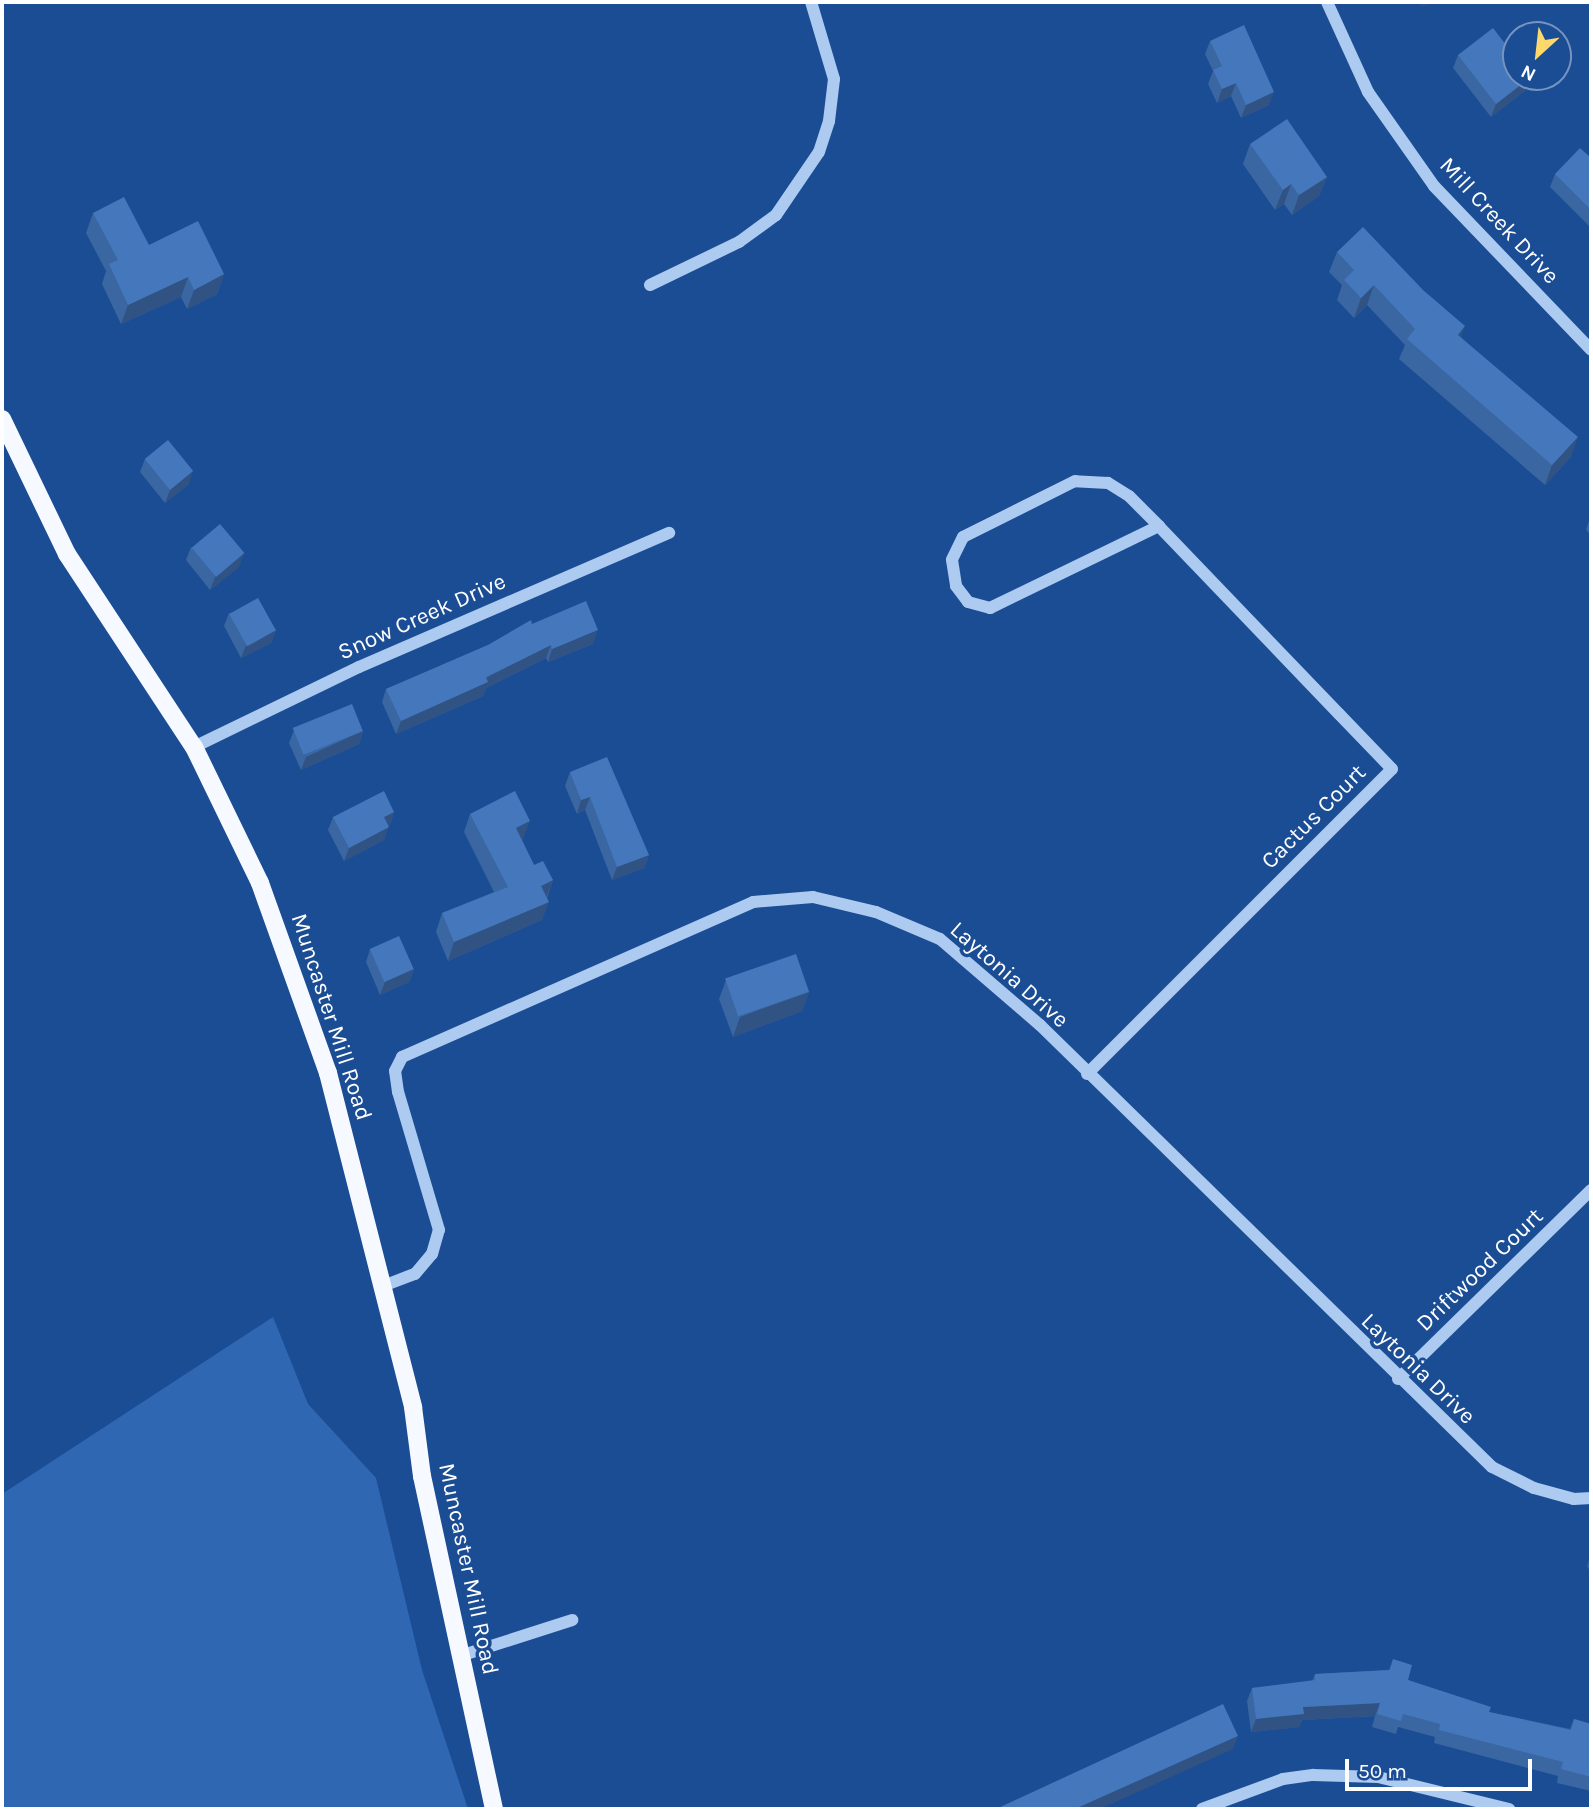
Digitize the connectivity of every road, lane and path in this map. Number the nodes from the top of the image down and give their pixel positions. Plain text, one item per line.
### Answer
1 (811, 2) edge
2 (1327, 2) edge
3 (650, 285) dead end
4 (1591, 350) edge
5 (2, 419) edge
6 (1158, 526) junction
7 (669, 533) dead end
8 (194, 747) junction
9 (1087, 1073) junction
10 (1591, 1190) edge
11 (383, 1286) junction
12 (1398, 1379) junction
13 (1591, 1498) edge
14 (572, 1620) dead end
15 (460, 1656) junction
16 (494, 1809) edge
17 (1202, 1809) edge
18 (1509, 1809) edge

1 - 3 street
2 - 4 street, Mill Creek Drive
5 - 8 main road, Muncaster Mill Road
6 - 6 street, Cactus Court
6 - 9 street, Cactus Court
7 - 8 street, Snow Creek Drive
8 - 11 main road, Muncaster Mill Road
9 - 11 street, Laytonia Drive
9 - 12 street, Laytonia Drive
10 - 12 street, Driftwood Court
11 - 15 main road, Muncaster Mill Road
12 - 13 street, Laytonia Drive
14 - 15 street
15 - 16 main road, Muncaster Mill Road
17 - 18 street

